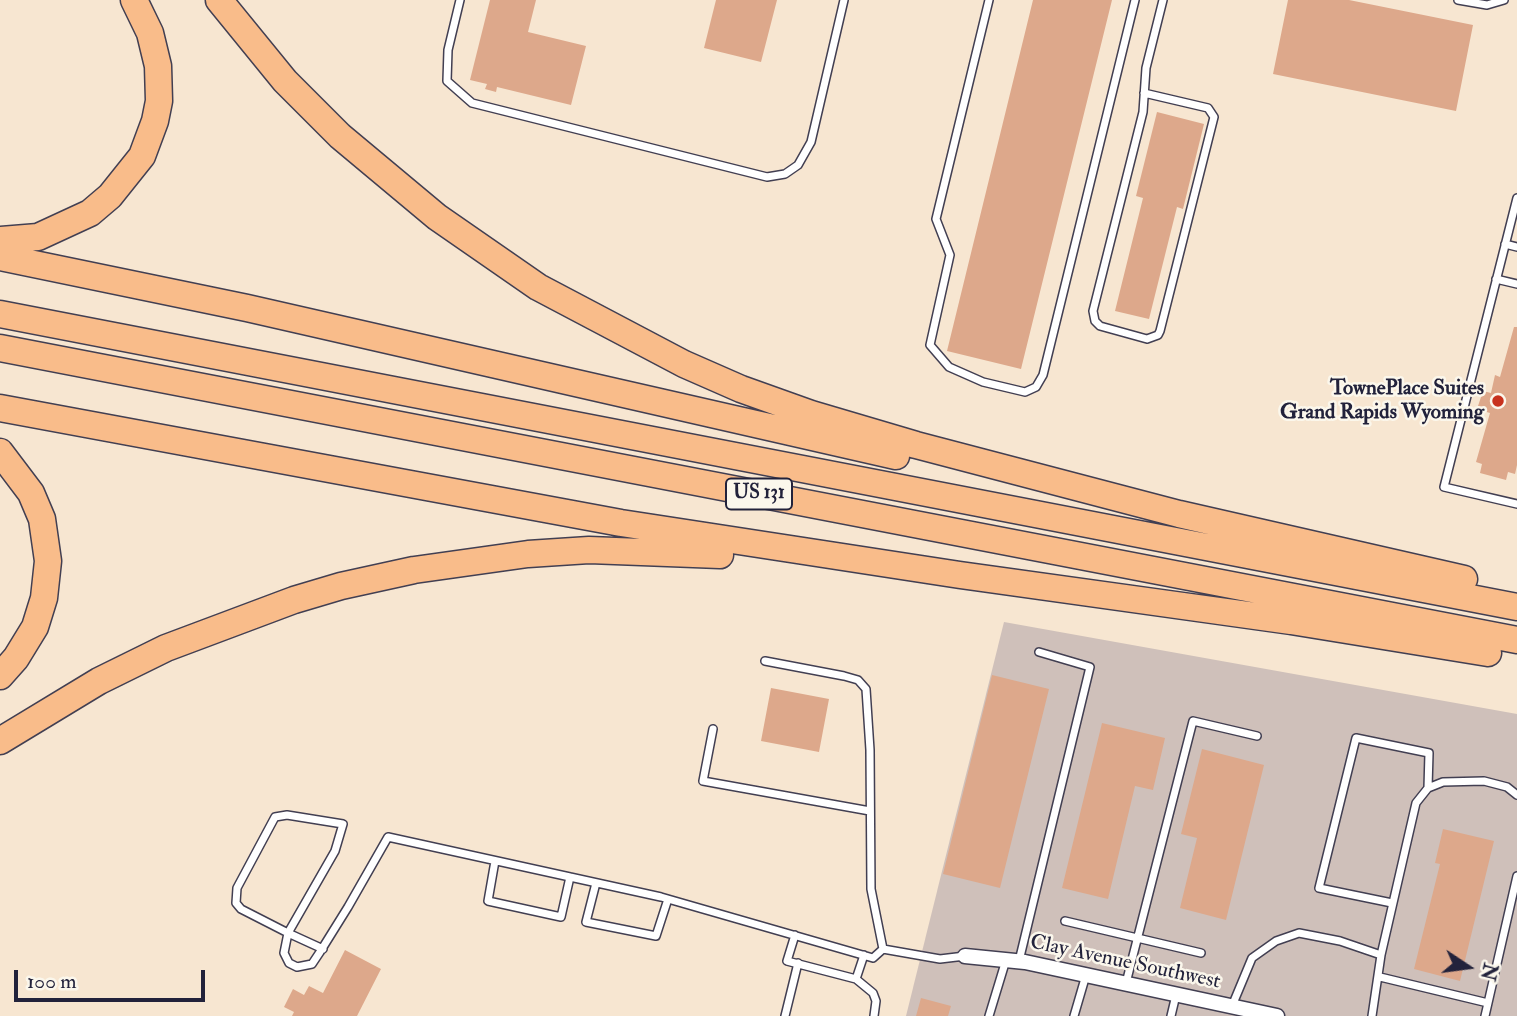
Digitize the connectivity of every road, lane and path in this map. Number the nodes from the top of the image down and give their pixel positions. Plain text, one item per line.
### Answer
1 (134, 0) edge
2 (219, 0) edge
3 (460, 0) edge
4 (844, 0) edge
5 (989, 0) edge
6 (1135, 0) edge
7 (1163, 0) edge
8 (1458, 0) edge
9 (1504, 0) edge
10 (1144, 93) junction
11 (1517, 198) edge
12 (0, 240) edge
13 (1505, 244) junction
14 (1517, 247) edge
15 (0, 257) edge
16 (1496, 279) junction
17 (1517, 284) edge
18 (0, 314) edge
19 (0, 348) edge
20 (0, 408) edge
21 (0, 452) edge
22 (1517, 504) edge
23 (1179, 514) junction
24 (960, 575) junction
25 (1517, 590) edge
26 (1517, 607) edge
27 (1517, 640) edge
28 (1039, 652) dead end
29 (1517, 658) edge
30 (765, 661) dead end
31 (0, 676) edge
32 (713, 729) dead end
33 (1257, 736) dead end
34 (0, 741) edge
35 (1428, 788) junction
36 (1517, 795) edge
37 (870, 811) junction
38 (495, 861) junction
39 (1517, 876) edge
40 (569, 877) junction
41 (597, 883) junction
42 (668, 899) junction
43 (1392, 904) junction
44 (1065, 921) dead end
45 (288, 933) junction
46 (795, 935) junction
47 (1138, 940) junction
48 (323, 949) junction
49 (883, 949) junction
50 (1201, 953) dead end
51 (864, 955) junction
52 (965, 956) joint
53 (1381, 956) junction
54 (1012, 961) junction
55 (798, 963) junction
56 (1086, 975) junction
57 (1380, 977) junction
58 (856, 979) junction
59 (1126, 984) junction
60 (1176, 995) junction
61 (1488, 1003) junction
62 (1231, 1006) junction
63 (1268, 1015) edge
64 (785, 1016) edge
65 (874, 1016) edge
66 (989, 1016) edge
67 (1074, 1016) edge
68 (1171, 1016) edge
69 (1372, 1016) edge
70 (1485, 1016) edge

1 - 12 highway
2 - 23 highway
3 - 4 lane
5 - 6 lane
7 - 10 lane
8 - 9 lane
10 - 10 lane
11 - 13 lane
13 - 14 lane
13 - 16 lane
15 - 23 highway
16 - 17 lane
16 - 22 lane
18 - 26 highway, US 131
19 - 27 highway, US 131
20 - 24 highway
21 - 31 highway
23 - 25 highway
24 - 29 highway
24 - 34 highway
28 - 54 lane
30 - 37 lane
32 - 37 lane
33 - 47 lane
35 - 36 lane
35 - 43 lane
35 - 43 lane
37 - 49 lane
38 - 40 lane
38 - 40 lane
38 - 48 lane
39 - 61 lane
40 - 41 lane
41 - 42 lane
41 - 42 lane
42 - 46 lane
43 - 53 lane
44 - 47 lane
45 - 45 lane
45 - 48 lane
45 - 48 lane
46 - 51 lane
46 - 55 lane
47 - 50 lane
47 - 59 lane
49 - 51 lane
49 - 52 lane
51 - 58 lane
52 - 54 street, Clay Avenue Southwest
53 - 57 lane
53 - 62 lane
54 - 56 street, Clay Avenue Southwest
54 - 66 lane
55 - 58 lane
55 - 64 lane
56 - 59 street, Clay Avenue Southwest
56 - 67 lane
57 - 61 lane
57 - 69 lane
58 - 65 lane
59 - 60 street, Clay Avenue Southwest
60 - 62 street, Clay Avenue Southwest
60 - 68 lane
61 - 70 lane
62 - 63 street, Clay Avenue Southwest

